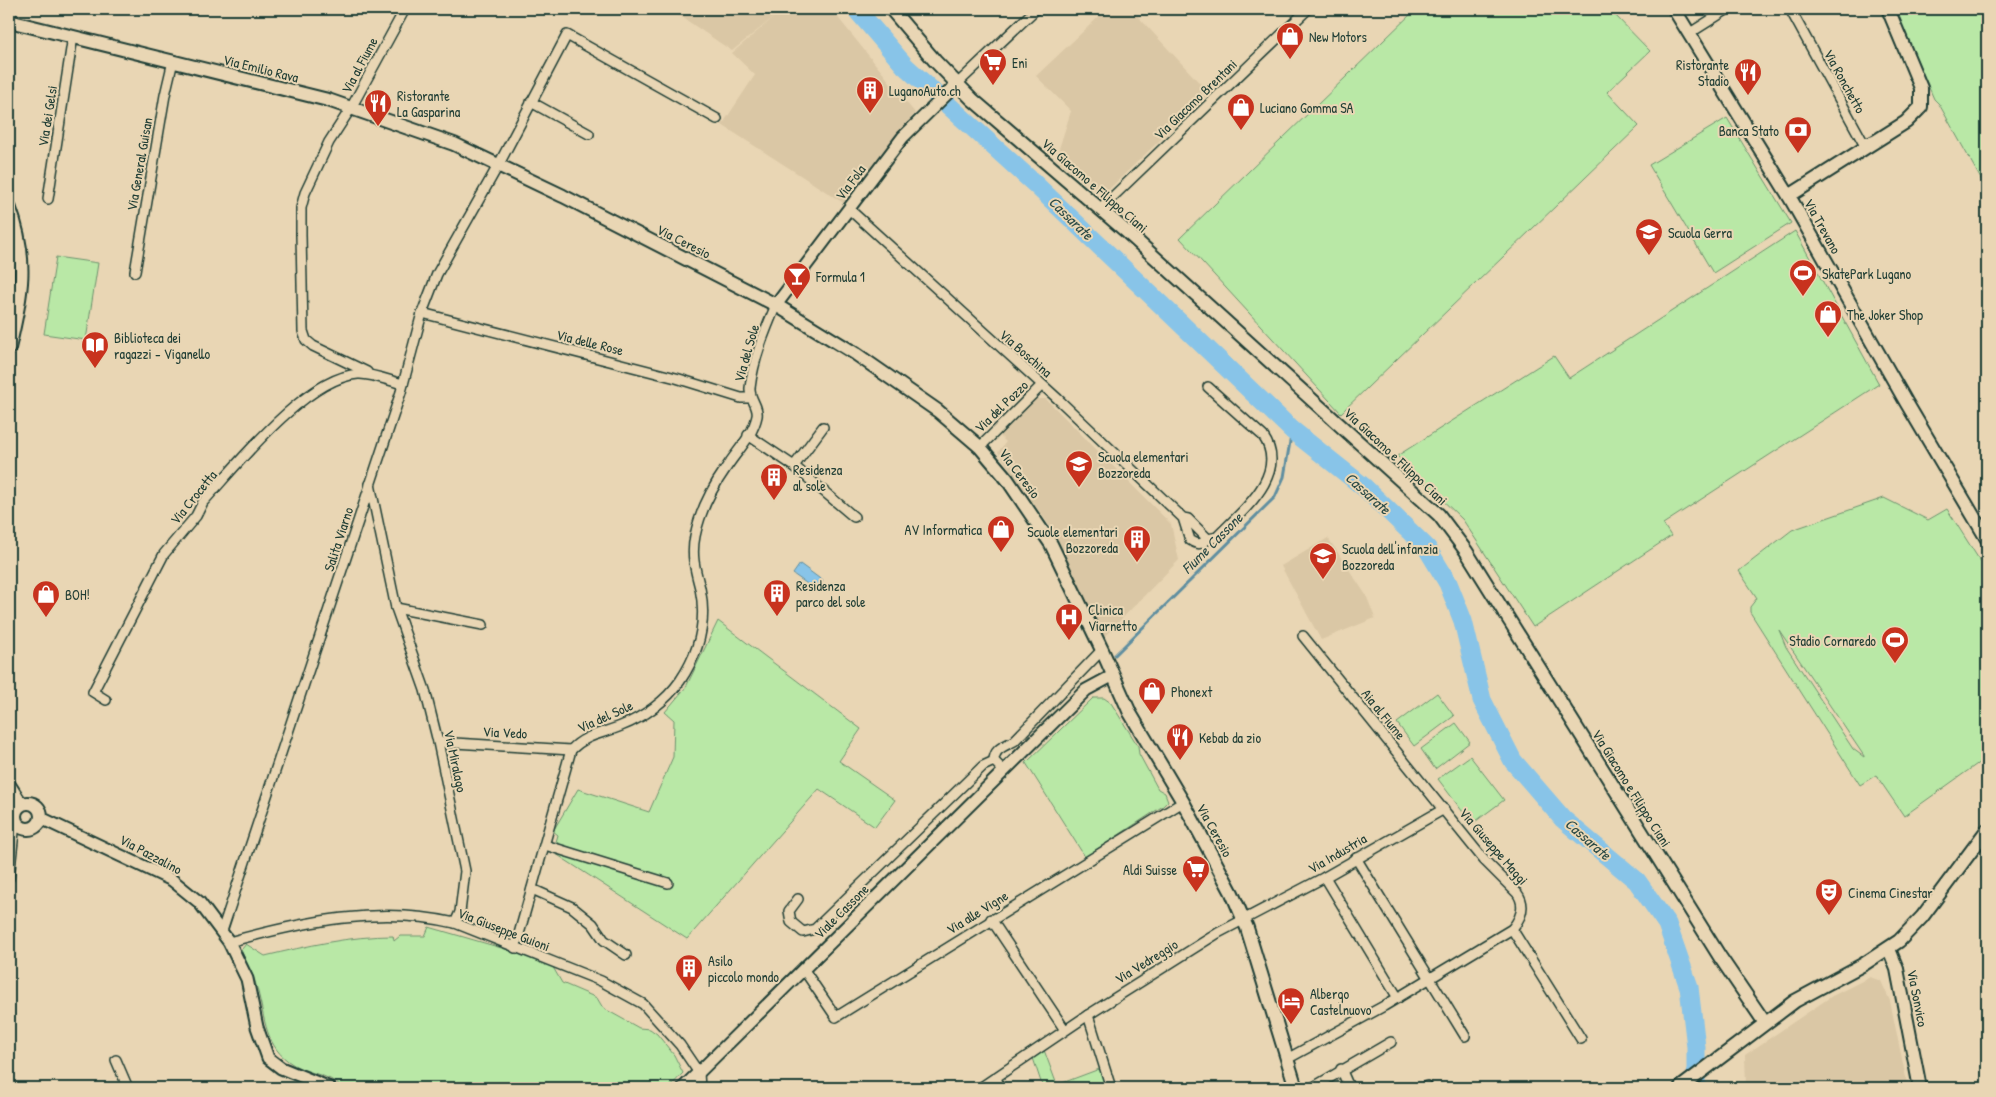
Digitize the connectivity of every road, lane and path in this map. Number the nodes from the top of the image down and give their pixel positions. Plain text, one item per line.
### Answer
1 (405, 9) edge
2 (891, 9) edge
3 (1036, 9) edge
4 (1308, 9) edge
5 (1674, 9) edge
6 (1728, 9) edge
7 (1790, 9) edge
8 (1888, 9) edge
9 (9, 21) edge
10 (1690, 33) junction
11 (73, 36) junction
12 (173, 61) junction
13 (954, 87) junction
14 (531, 102) junction
15 (351, 108) junction
16 (717, 118) dead end
17 (589, 134) dead end
18 (1887, 134) junction
19 (499, 164) junction
20 (1789, 196) junction
21 (48, 199) dead end
22 (9, 206) edge
23 (849, 209) junction
24 (1100, 209) junction
25 (135, 272) dead end
26 (776, 305) junction
27 (422, 313) junction
28 (9, 348) edge
29 (382, 380) junction
30 (403, 384) junction
31 (1042, 386) junction
32 (1208, 387) dead end
33 (750, 398) junction
34 (823, 427) dead end
35 (748, 435) junction
36 (980, 446) junction
37 (794, 466) junction
38 (370, 484) junction
39 (854, 516) dead end
40 (1183, 518) junction
41 (1208, 538) junction
42 (1987, 539) edge
43 (396, 608) junction
44 (484, 625) dead end
45 (1303, 636) dead end
46 (1102, 650) junction
47 (1112, 676) junction
48 (106, 700) dead end
49 (438, 742) junction
50 (571, 750) junction
51 (994, 761) junction
52 (1004, 771) junction
53 (9, 785) edge
54 (1183, 802) junction
55 (21, 804) junction
56 (1444, 808) junction
57 (41, 818) junction
58 (14, 821) edge
59 (1987, 830) edge
60 (545, 845) junction
61 (1356, 858) junction
62 (1325, 877) junction
63 (9, 878) edge
64 (668, 883) dead end
65 (532, 889) junction
66 (798, 899) dead end
67 (991, 919) junction
68 (1244, 919) junction
69 (455, 923) junction
70 (1512, 929) junction
71 (222, 931) junction
72 (229, 942) junction
73 (515, 948) junction
74 (1889, 949) junction
75 (626, 955) dead end
76 (804, 970) junction
77 (1430, 978) junction
78 (1398, 998) junction
79 (1088, 1015) junction
80 (1765, 1023) junction
81 (1065, 1030) junction
82 (1465, 1036) dead end
83 (1581, 1039) dead end
84 (1390, 1042) dead end
85 (1287, 1059) junction
86 (116, 1060) dead end
87 (1341, 1069) junction
88 (699, 1073) junction
89 (996, 1078) junction
90 (1349, 1087) dead end
91 (128, 1088) edge
92 (330, 1088) edge
93 (684, 1088) edge
94 (700, 1088) edge
95 (980, 1088) edge
96 (1000, 1088) edge
97 (1111, 1088) edge
98 (1296, 1088) edge
99 (1312, 1088) edge
100 (1680, 1088) edge
101 (1920, 1088) edge

1 - 15 street, Via al Fiume
2 - 13 main road, Via Giacomo e Filippo Ciani
3 - 13 street
4 - 24 street, Via Giacomo Brentani
5 - 10 main road, Via Trevano
6 - 10 street
7 - 18 street, Via Ronchetto
8 - 18 main road
9 - 11 main road, Via Emilio Rava
10 - 20 main road, Via Trevano
11 - 12 main road, Via Emilio Rava
11 - 21 street, Via dei Gelsi
12 - 15 main road, Via Emilio Rava
12 - 25 street, Via General Guisan
13 - 23 street, Via Fola
13 - 24 main road, Via Giacomo e Filippo Ciani
14 - 16 street
14 - 17 street
14 - 19 street
15 - 19 main road, Via Emilio Rava
15 - 29 street, Via Crocetta
18 - 20 main road
19 - 26 main road, Via Ceresio
19 - 27 street, Salita Viarno
20 - 42 main road, Via Trevano
22 - 28 main road
23 - 26 street, Via Fola
23 - 31 street, Via Boschina
24 - 80 main road, Via Giacomo e Filippo Ciani
26 - 33 street, Via del Sole
26 - 36 main road, Via Ceresio
27 - 30 street, Salita Viarno
27 - 33 street, Via delle Rose
29 - 30 street, Via Crocetta
29 - 48 street, Via Crocetta
30 - 38 street, Salita Viarno
31 - 36 street, Via del Pozzo
31 - 40 street, Via Boschina
32 - 41 street
33 - 35 street, Via del Sole
34 - 37 street
35 - 37 street
35 - 50 street, Via del Sole
36 - 46 main road, Via Ceresio
37 - 39 street
38 - 43 street, Via Miralago
38 - 71 street, Salita Viarno
40 - 41 street, Via Boschina
40 - 41 street, Via Boschina
43 - 44 street
43 - 49 street, Via Miralago
45 - 56 street, Aia al Fiume
46 - 47 main road, Via Ceresio
46 - 51 street, Viale Cassone
47 - 52 street, Viale Cassone
47 - 54 main road, Via Ceresio
49 - 50 street, Via Vedo
49 - 69 street, Via Miralago
50 - 60 street, Via del Sole
51 - 52 street
51 - 66 street, Viale Cassone
52 - 76 street, Viale Cassone
53 - 55 main road
54 - 67 street, Via alle Vigne
54 - 68 main road, Via Ceresio
55 - 57 main road
55 - 58 main road
56 - 61 street, Via Industria
56 - 70 street, Via Giuseppe Maggi
57 - 58 main road
57 - 71 street, Via Pazzalino
58 - 63 street
59 - 74 main road
60 - 64 street
60 - 65 street, Via del Sole
61 - 62 street, Via Industria
61 - 77 street
62 - 68 street, Via Industria
62 - 78 street
65 - 73 street, Via del Sole
65 - 75 street
67 - 76 street, Via alle Vigne
67 - 81 street
68 - 79 street, Via Vedreggio
68 - 85 main road, Via Ceresio
69 - 72 street, Via Giuseppe Guioni
69 - 73 street, Via Giuseppe Guioni
70 - 77 street
70 - 83 street
71 - 72 street, Via Pazzalino
72 - 92 street, Via Pazzalino
73 - 88 street, Via Giuseppe Guioni
74 - 80 main road
74 - 101 main road, Via Sonvico
76 - 88 street, Viale Cassone
77 - 78 street
77 - 82 street
78 - 85 street
79 - 81 street, Via Vedreggio
79 - 97 street
80 - 100 main road
81 - 89 street, Via Vedreggio
84 - 87 street
85 - 98 main road, Via Ceresio
86 - 91 street
87 - 90 street
87 - 99 street
88 - 93 street, Viale Cassone
88 - 94 street
89 - 95 street, Via Vedreggio
89 - 96 street

